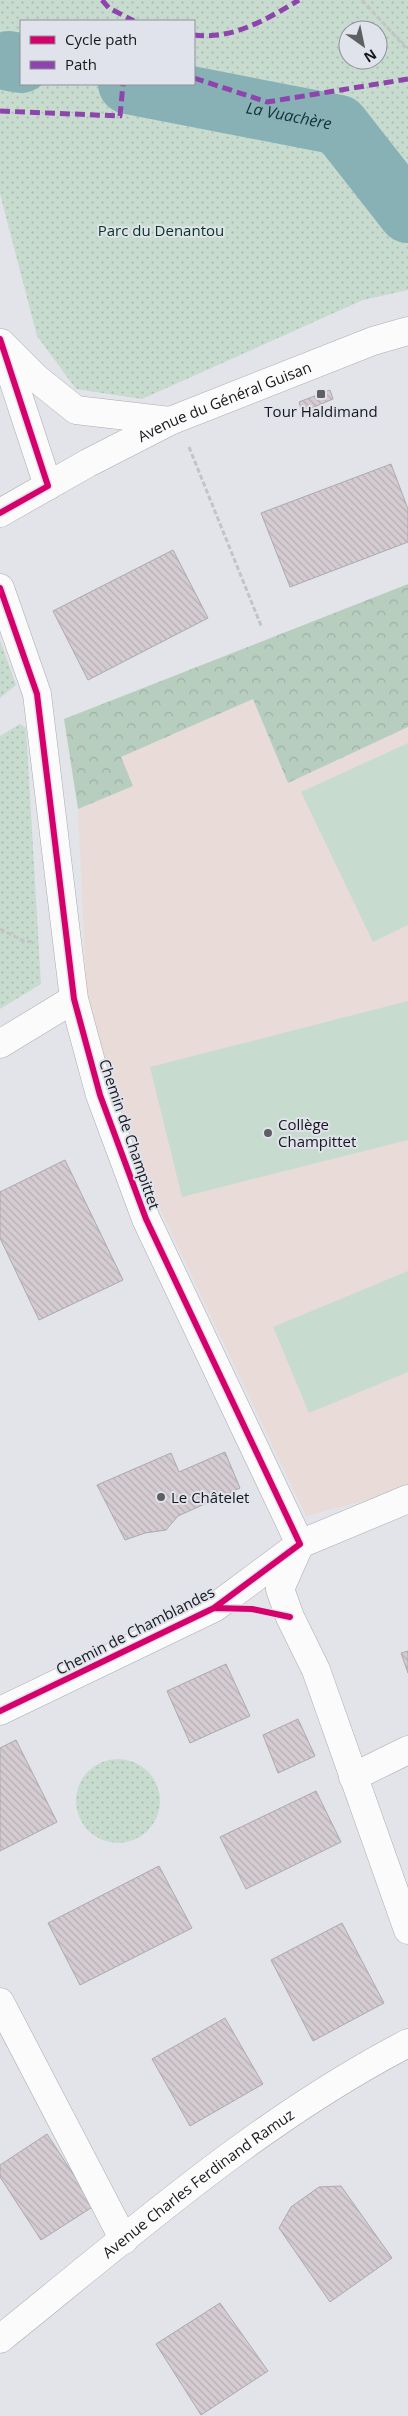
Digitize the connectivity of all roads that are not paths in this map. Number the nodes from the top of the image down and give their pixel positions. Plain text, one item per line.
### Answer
1 (408, 331) edge
2 (0, 351) edge
3 (170, 421) junction
4 (48, 486) junction
5 (0, 513) edge
6 (0, 588) edge
7 (74, 999) junction
8 (0, 1044) edge
9 (408, 1499) edge
10 (300, 1544) junction
11 (0, 1711) edge
12 (408, 1750) edge
13 (353, 1777) junction
14 (408, 1930) edge
15 (0, 2002) edge
16 (408, 2044) edge
17 (124, 2240) junction
18 (0, 2339) edge

1 - 3 street, Avenue du Général Guisan
2 - 3 street
2 - 4 street
3 - 4 street, Avenue du Général Guisan
4 - 5 street, Avenue du Général Guisan
6 - 7 street, Chemin de Champittet
7 - 8 street
7 - 10 street, Chemin de Champittet
9 - 10 street, Chemin de Chamblandes
10 - 11 street, Chemin de Chamblandes
10 - 13 street
12 - 13 street
13 - 14 street
15 - 17 street
16 - 17 street, Avenue Charles Ferdinand Ramuz
17 - 18 street, Avenue Charles Ferdinand Ramuz

